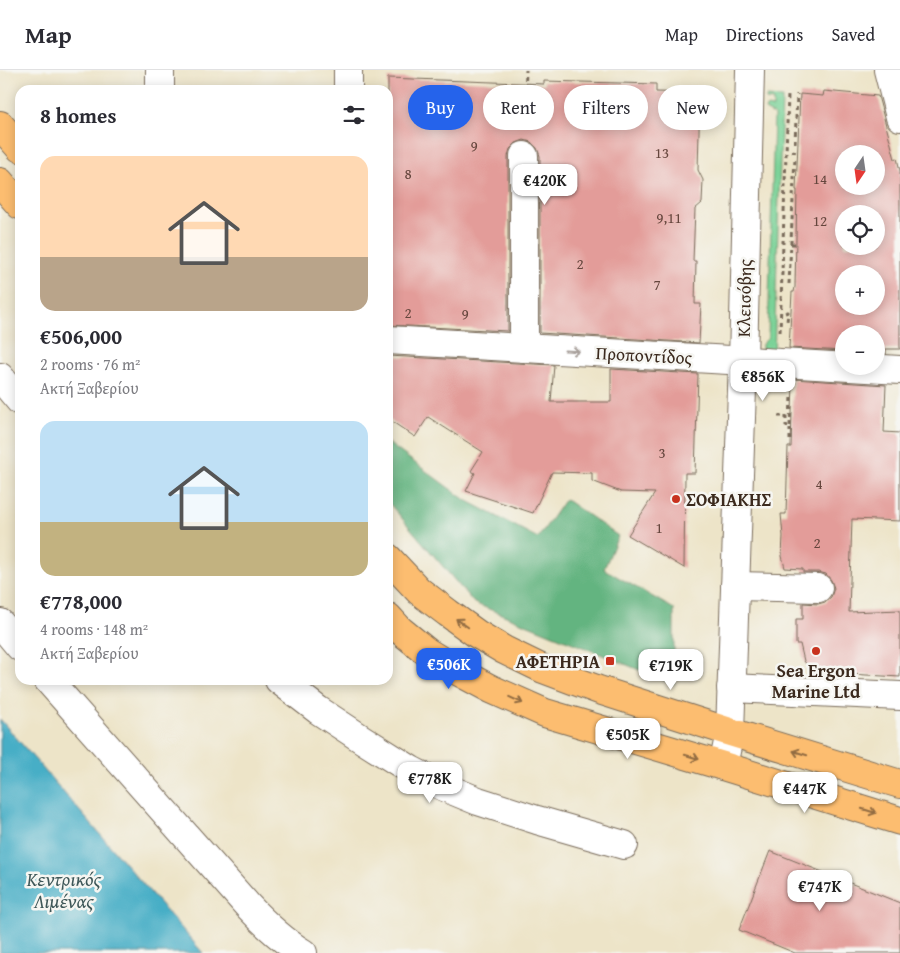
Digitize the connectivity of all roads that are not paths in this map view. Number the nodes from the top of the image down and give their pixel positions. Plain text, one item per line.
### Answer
1 (160, 70) edge
2 (348, 70) edge
3 (750, 70) edge
4 (888, 70) edge
5 (160, 85) edge
6 (348, 85) edge
7 (900, 117) edge
8 (0, 125) edge
9 (15, 142) edge
10 (524, 156) road end
11 (0, 182) edge
12 (15, 199) edge
13 (393, 340) edge
14 (524, 348) junction
15 (743, 361) junction
16 (900, 370) edge
17 (0, 377) edge
18 (15, 395) edge
19 (393, 563) edge
20 (735, 579) junction
21 (817, 582) dead end
22 (393, 622) edge
23 (0, 623) edge
24 (15, 641) edge
25 (52, 685) edge
26 (286, 685) edge
27 (731, 688) junction
28 (900, 696) edge
29 (730, 732) junction
30 (723, 766) junction
31 (900, 784) edge
32 (900, 821) edge
33 (624, 845) dead end
34 (303, 953) edge

1 - 5 street
2 - 6 street
3 - 15 street, Κλεισόβης
4 - 7 street
8 - 9 main road
10 - 14 street
11 - 12 main road
13 - 14 street, Προποντίδος
14 -> 15 street, Προποντίδος
15 - 16 street, Προποντίδος
15 - 20 street, Κλεισόβης
17 - 18 street
29 -> 19 main road
20 - 21 street
20 - 27 street, Κλεισόβης
22 -> 30 main road
23 - 24 street
25 - 34 street
26 - 33 street
27 - 28 street
27 - 29 street, Κλεισόβης
29 - 30 street, Κλεισόβης
31 -> 29 main road
30 -> 32 main road

